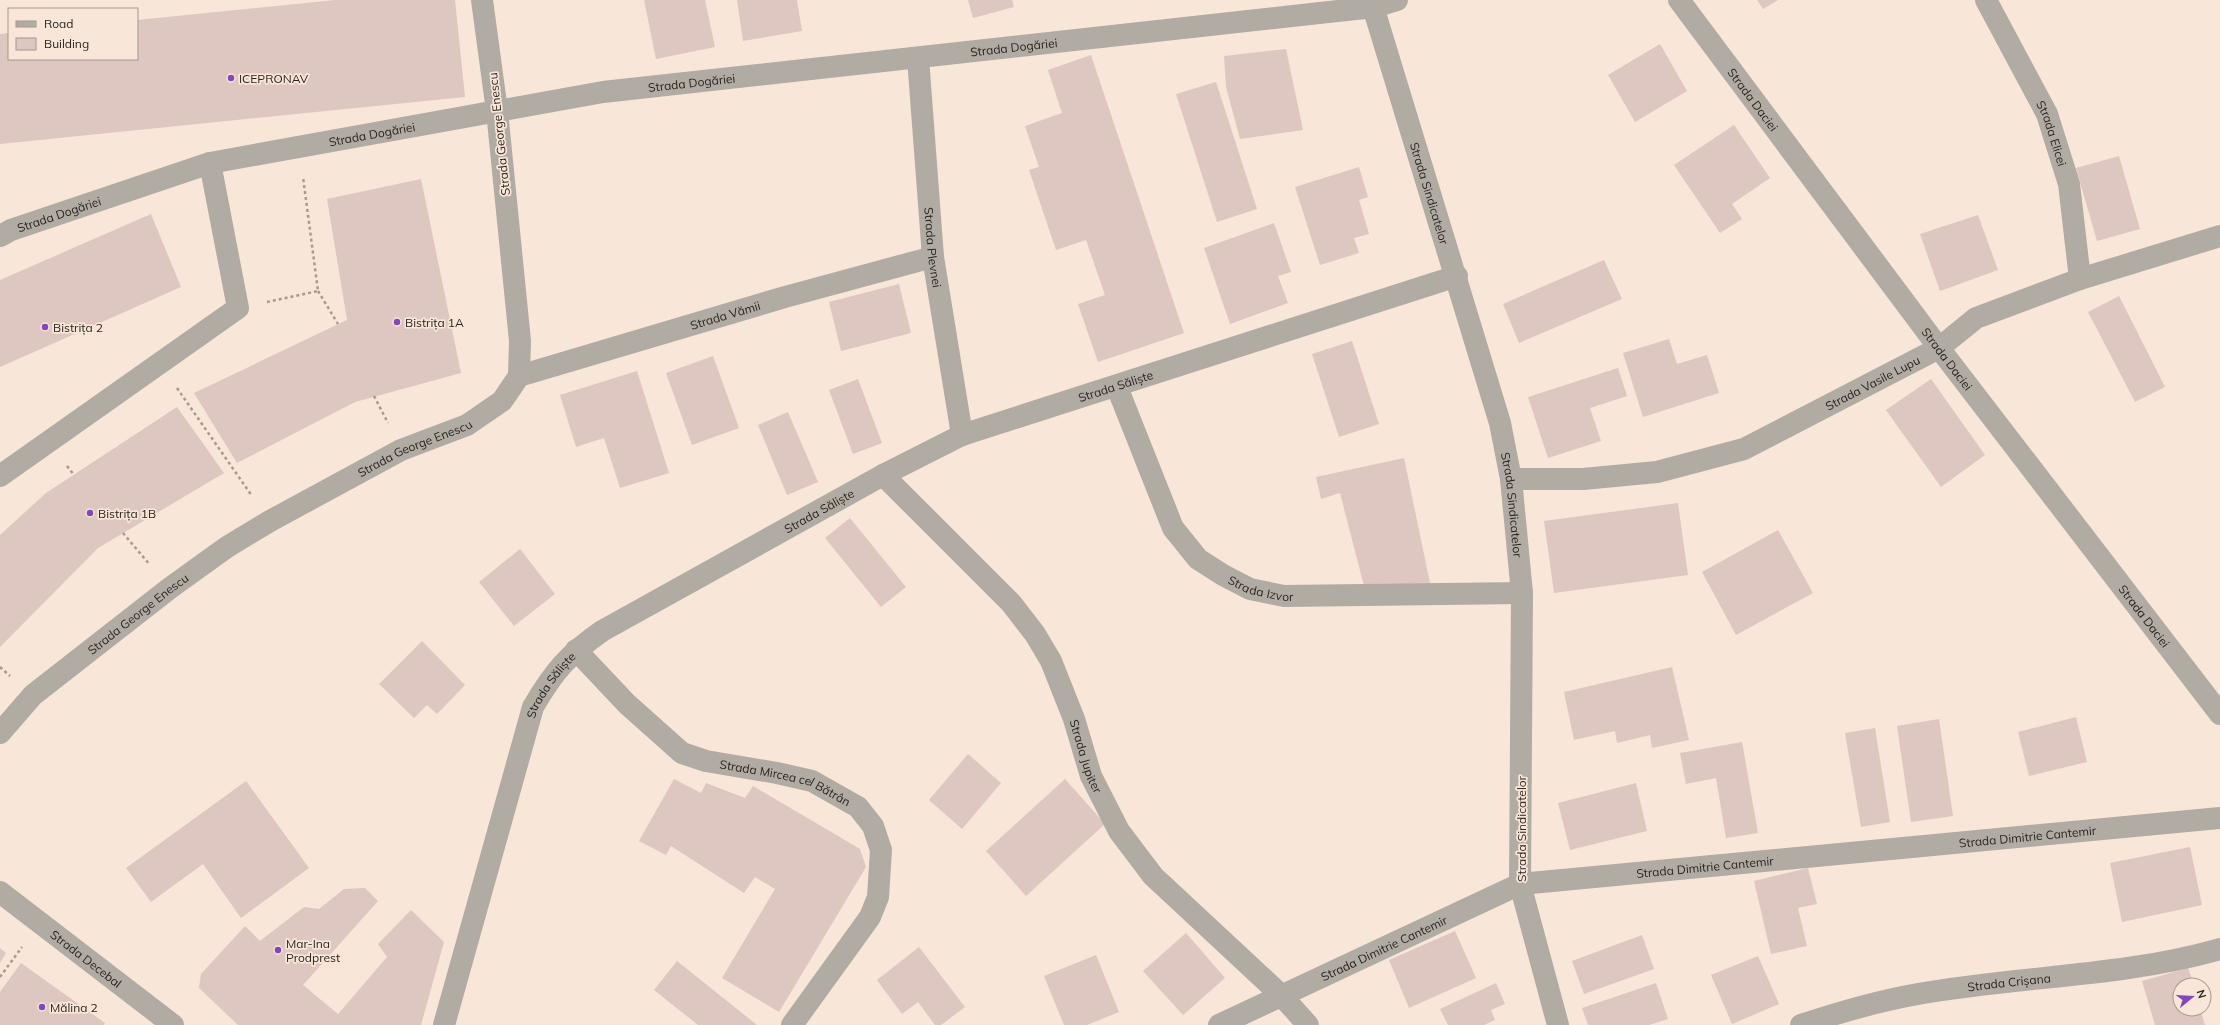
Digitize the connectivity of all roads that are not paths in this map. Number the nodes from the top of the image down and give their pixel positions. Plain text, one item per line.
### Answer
1 (482, 0) edge
2 (1397, 0) edge
3 (1679, 0) edge
4 (1986, 0) edge
5 (1372, 3) edge
6 (918, 58) junction
7 (497, 111) junction
8 (210, 163) junction
9 (0, 236) edge
10 (2220, 236) edge
11 (933, 257) junction
12 (1457, 276) junction
13 (2080, 279) junction
14 (1939, 348) junction
15 (518, 376) junction
16 (1117, 387) junction
17 (962, 434) junction
18 (883, 475) junction
19 (0, 476) edge
20 (1511, 479) junction
21 (1522, 593) junction
22 (576, 650) junction
23 (2220, 714) edge
24 (0, 733) edge
25 (2220, 818) edge
26 (1520, 884) junction
27 (0, 892) edge
28 (2220, 949) edge
29 (1282, 996) junction
30 (164, 1022) edge
31 (444, 1025) edge
32 (792, 1025) edge
33 (1219, 1025) edge
34 (1308, 1025) edge
35 (1558, 1025) edge
36 (1801, 1025) edge

1 - 7 street, Strada George Enescu
2 - 5 street, Strada Dogăriei
3 - 14 street, Strada Daciei
4 - 13 street, Strada Elicei
5 - 6 street, Strada Dogăriei
5 - 12 street, Strada Sindicatelor
6 - 7 street, Strada Dogăriei
6 - 11 street, Strada Plevnei
7 - 8 street, Strada Dogăriei
7 - 15 street, Strada George Enescu
8 - 9 street, Strada Dogăriei
8 - 19 street
10 - 13 street, Strada Vasile Lupu
11 - 15 street, Strada Vămii
11 - 17 street, Strada Plevnei
12 - 16 street, Strada Săliște
12 - 20 street, Strada Sindicatelor
13 - 14 street, Strada Vasile Lupu
14 - 20 street, Strada Vasile Lupu
14 - 23 street, Strada Daciei
15 - 24 street, Strada George Enescu
16 - 17 street, Strada Săliște
16 - 21 street, Strada Izvor
17 - 18 street, Strada Săliște
18 - 22 street, Strada Săliște
18 - 29 street, Strada Jupiter
20 - 21 street, Strada Sindicatelor
21 - 26 street, Strada Sindicatelor
22 - 31 street, Strada Săliște
22 - 32 street, Strada Mircea cel Bătrân
25 - 26 street, Strada Dimitrie Cantemir
26 - 29 street, Strada Dimitrie Cantemir
26 - 35 street, Strada Sindicatelor
27 - 30 street, Strada Decebal
28 - 36 street, Strada Crișana
29 - 33 street, Strada Dimitrie Cantemir
29 - 34 street, Strada Jupiter

